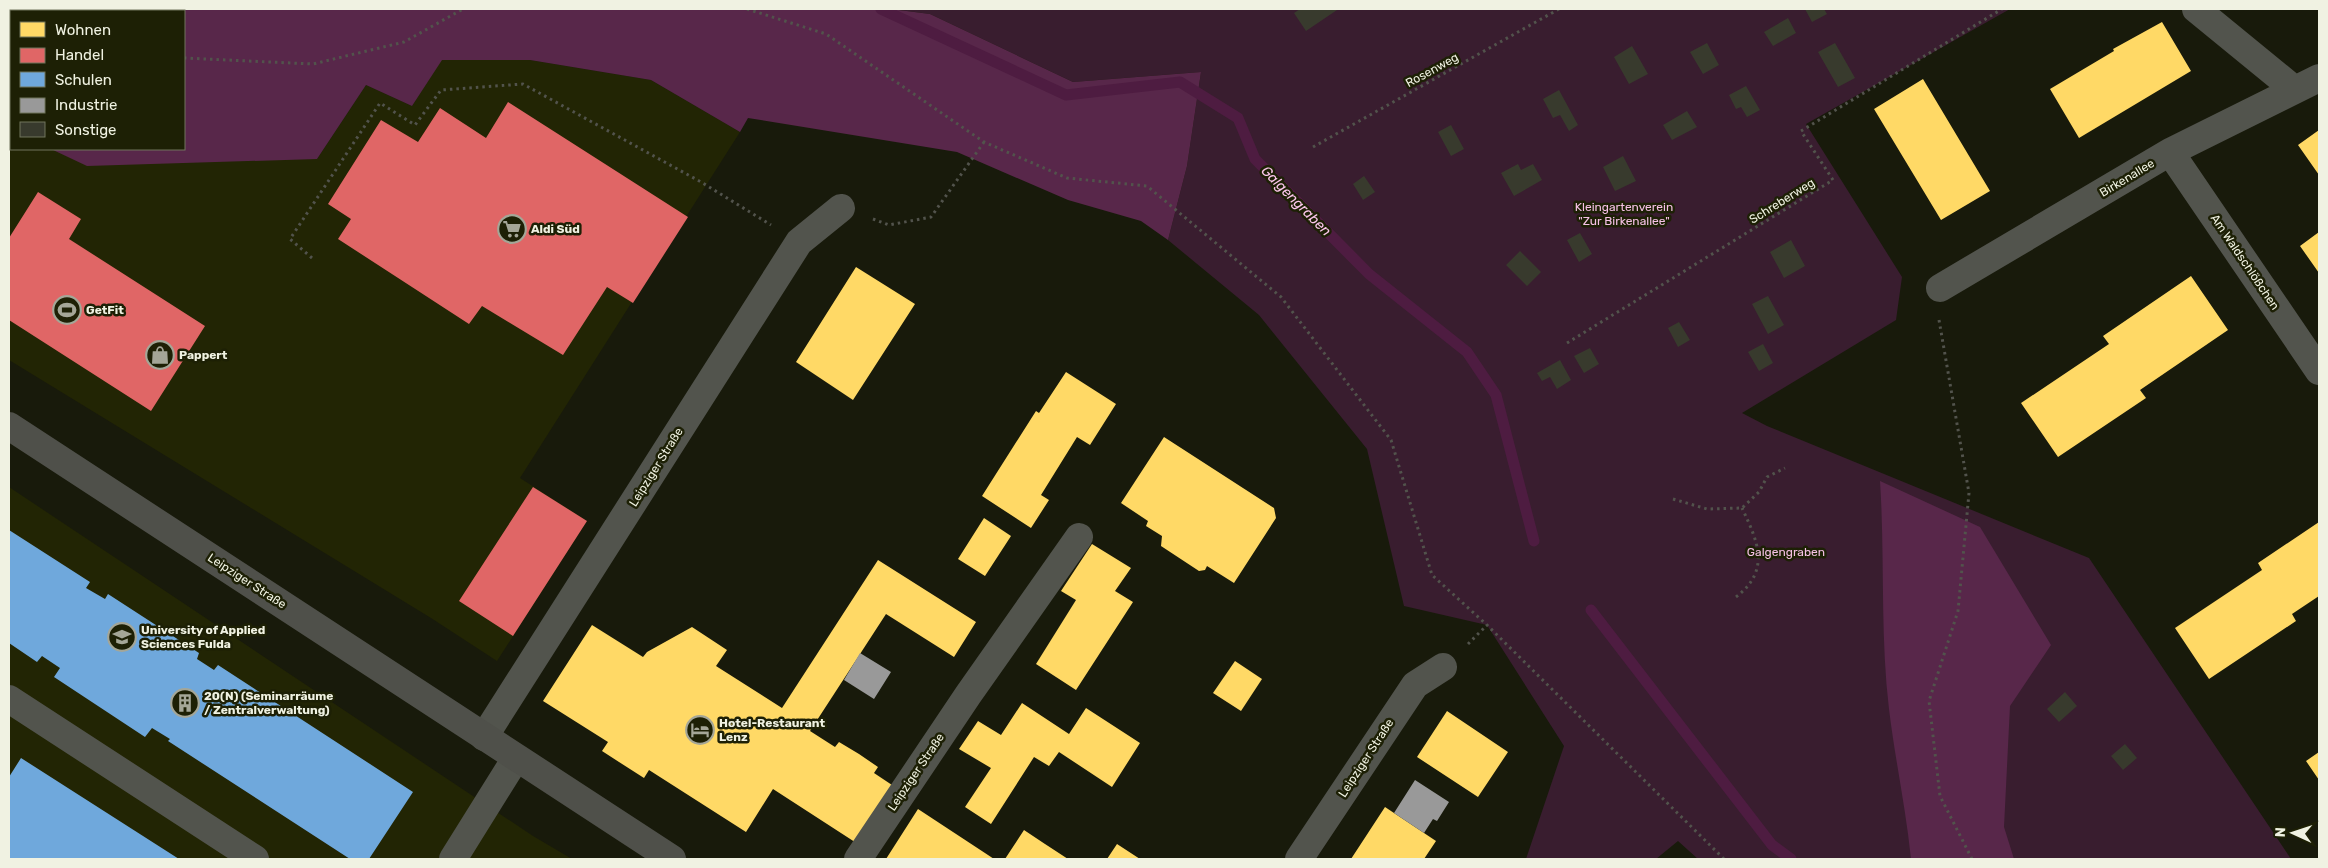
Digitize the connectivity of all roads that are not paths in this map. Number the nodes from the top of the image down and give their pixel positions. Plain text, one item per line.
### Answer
1 (2196, 9) edge
2 (2319, 78) edge
3 (2295, 90) junction
4 (2170, 152) junction
5 (841, 208) road end
6 (1939, 300) road end
7 (2319, 372) edge
8 (9, 426) edge
9 (1079, 538) dead end
10 (1444, 667) dead end
11 (9, 699) edge
12 (484, 737) junction
13 (516, 758) junction
14 (255, 859) edge
15 (453, 859) edge
16 (672, 859) edge
17 (858, 859) edge
18 (1300, 859) edge

1 - 3 street
2 - 3 street, Birkenallee
3 - 4 street, Birkenallee
4 - 6 street, Birkenallee
4 - 7 street, Am Waldschlößchen
5 - 12 street, Leipziger Straße
8 - 12 main road, Leipziger Straße
9 - 17 street, Leipziger Straße
10 - 18 street, Leipziger Straße
11 - 14 street
12 - 13 main road, Leipziger Straße
13 - 15 street
13 - 16 main road, Leipziger Straße

